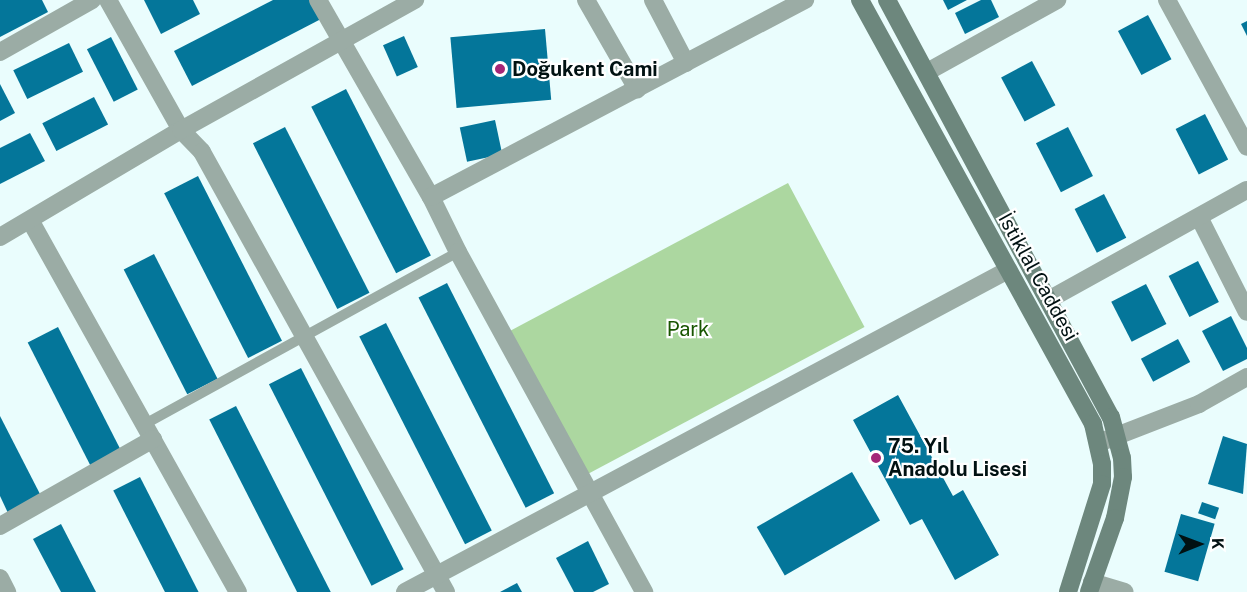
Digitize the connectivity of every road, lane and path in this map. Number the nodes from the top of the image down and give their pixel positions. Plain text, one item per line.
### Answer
1 (92, 0) edge
2 (108, 0) edge
3 (318, 0) edge
4 (415, 0) edge
5 (586, 0) edge
6 (652, 0) edge
7 (805, 0) edge
8 (860, 0) edge
9 (887, 0) edge
10 (1057, 0) edge
11 (1167, 0) edge
12 (342, 43) junction
13 (0, 52) edge
14 (686, 63) junction
15 (927, 72) junction
16 (637, 88) junction
17 (181, 130) junction
18 (1247, 147) edge
19 (1247, 190) edge
20 (431, 197) junction
21 (1199, 217) junction
22 (30, 220) junction
23 (0, 237) edge
24 (458, 252) junction
25 (1008, 270) junction
26 (1050, 299) junction
27 (1247, 312) edge
28 (303, 337) junction
29 (1247, 377) edge
30 (149, 432) junction
31 (1117, 437) junction
32 (1099, 443) junction
33 (590, 492) junction
34 (0, 526) edge
35 (436, 574) junction
36 (0, 579) edge
37 (1091, 587) edge
38 (7, 592) edge
39 (238, 592) edge
40 (405, 592) edge
41 (446, 592) edge
42 (644, 592) edge
43 (1068, 592) edge
44 (1124, 592) edge

1 - 13 street
2 - 17 street
3 - 12 street
4 - 12 street
5 - 16 street
6 - 14 street
7 - 14 street
8 - 25 street, İstiklal Caddesi
9 - 15 street, İstiklal Caddesi
10 - 15 street
11 - 18 street
12 - 17 street
12 - 20 street
14 - 16 street
15 - 26 street, İstiklal Caddesi
16 - 20 street
17 - 22 street
17 - 28 street
19 - 21 street
20 - 24 street
21 - 26 street
21 - 27 street
22 - 23 street
22 - 30 street
24 - 28 lane
24 - 33 street
25 - 32 street, İstiklal Caddesi
25 - 33 street
26 - 31 street, İstiklal Caddesi
28 - 30 lane
28 - 35 street
29 - 31 street
30 - 34 street
30 - 39 street
31 - 32 street
31 - 37 street, İstiklal Caddesi
32 - 43 street, İstiklal Caddesi
33 - 35 street
33 - 42 street
35 - 40 street
35 - 41 street
36 - 38 street
37 - 44 street

